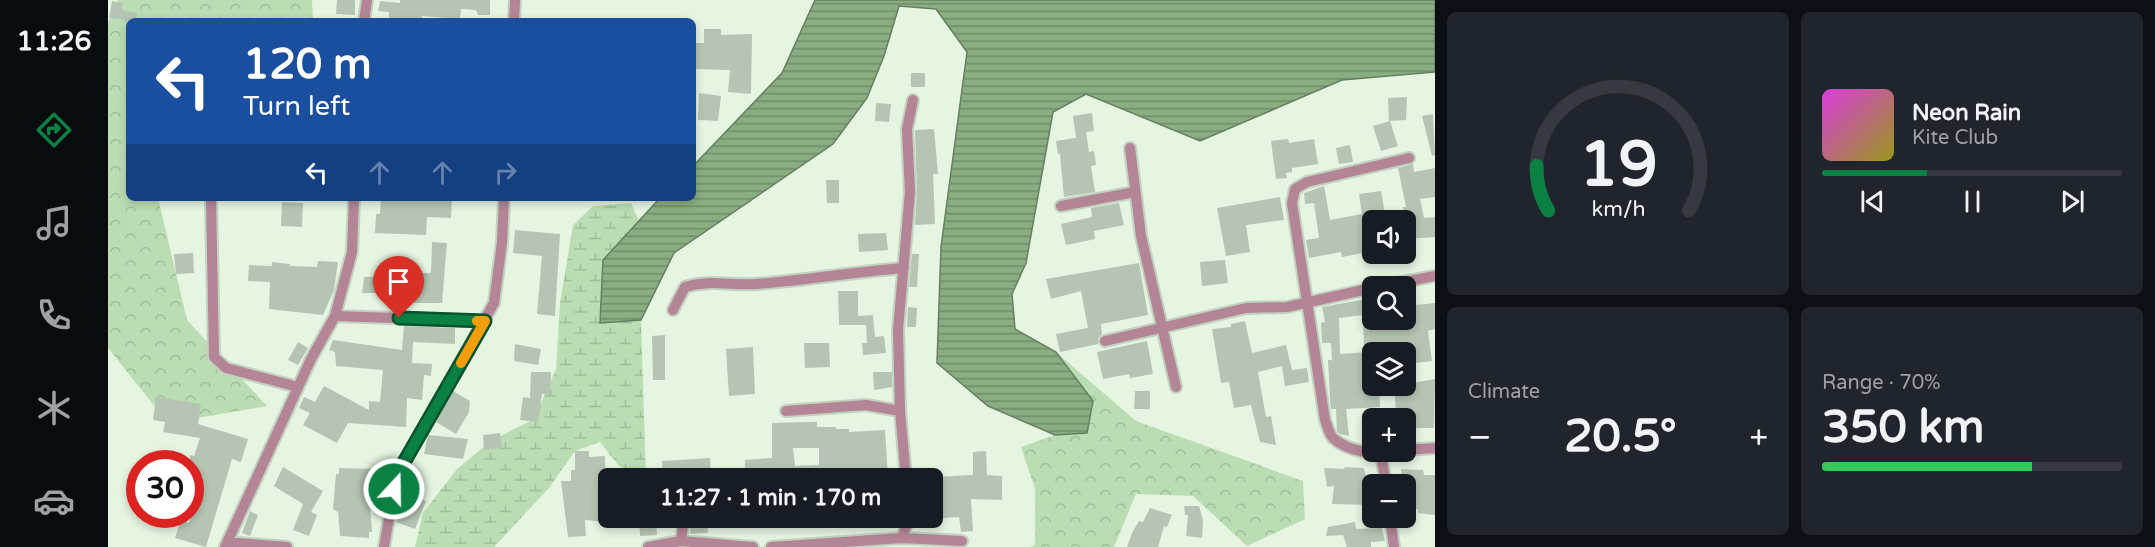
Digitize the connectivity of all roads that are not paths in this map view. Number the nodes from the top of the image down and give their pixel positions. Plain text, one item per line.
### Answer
1 (367, 0) edge
2 (515, 0) edge
3 (364, 18) edge
4 (514, 18) edge
5 (913, 100) dead end
6 (1130, 148) dead end
7 (1409, 158) dead end
8 (1134, 192) junction
9 (211, 201) edge
10 (354, 201) edge
11 (504, 201) edge
12 (1061, 206) dead end
13 (904, 268) junction
14 (1435, 276) edge
15 (1416, 280) edge
16 (1362, 290) edge
17 (1307, 302) junction
18 (673, 310) dead end
19 (335, 316) junction
20 (485, 321) junction
21 (1163, 328) junction
22 (1105, 341) dead end
23 (298, 387) junction
24 (1176, 387) dead end
25 (786, 411) dead end
26 (900, 411) junction
27 (1435, 448) edge
28 (1416, 449) edge
29 (1362, 450) edge
30 (905, 468) edge
31 (683, 528) edge
32 (906, 528) edge
33 (1391, 528) edge
34 (902, 538) junction
35 (681, 541) junction
36 (962, 541) dead end
37 (226, 545) edge
38 (287, 547) edge
39 (384, 547) edge
40 (648, 547) edge
41 (753, 547) edge
42 (771, 547) edge
43 (1394, 547) edge

1 - 3 street
2 - 4 street
5 - 13 street
6 - 8 street
7 - 17 street
8 - 12 street
8 - 21 street
9 - 23 street
10 - 19 street
11 - 20 street
13 - 18 street
13 - 26 street
14 - 15 street
16 - 17 street
17 - 21 street
17 - 29 street
19 - 20 street
19 - 23 street
20 - 39 street
21 - 22 street
21 - 24 street
23 - 37 street
25 - 26 street
26 - 30 street
27 - 28 street
31 - 35 street
32 - 34 street
33 - 43 street
34 - 36 street
34 - 42 street
35 - 40 street
35 - 41 street
37 - 38 street

